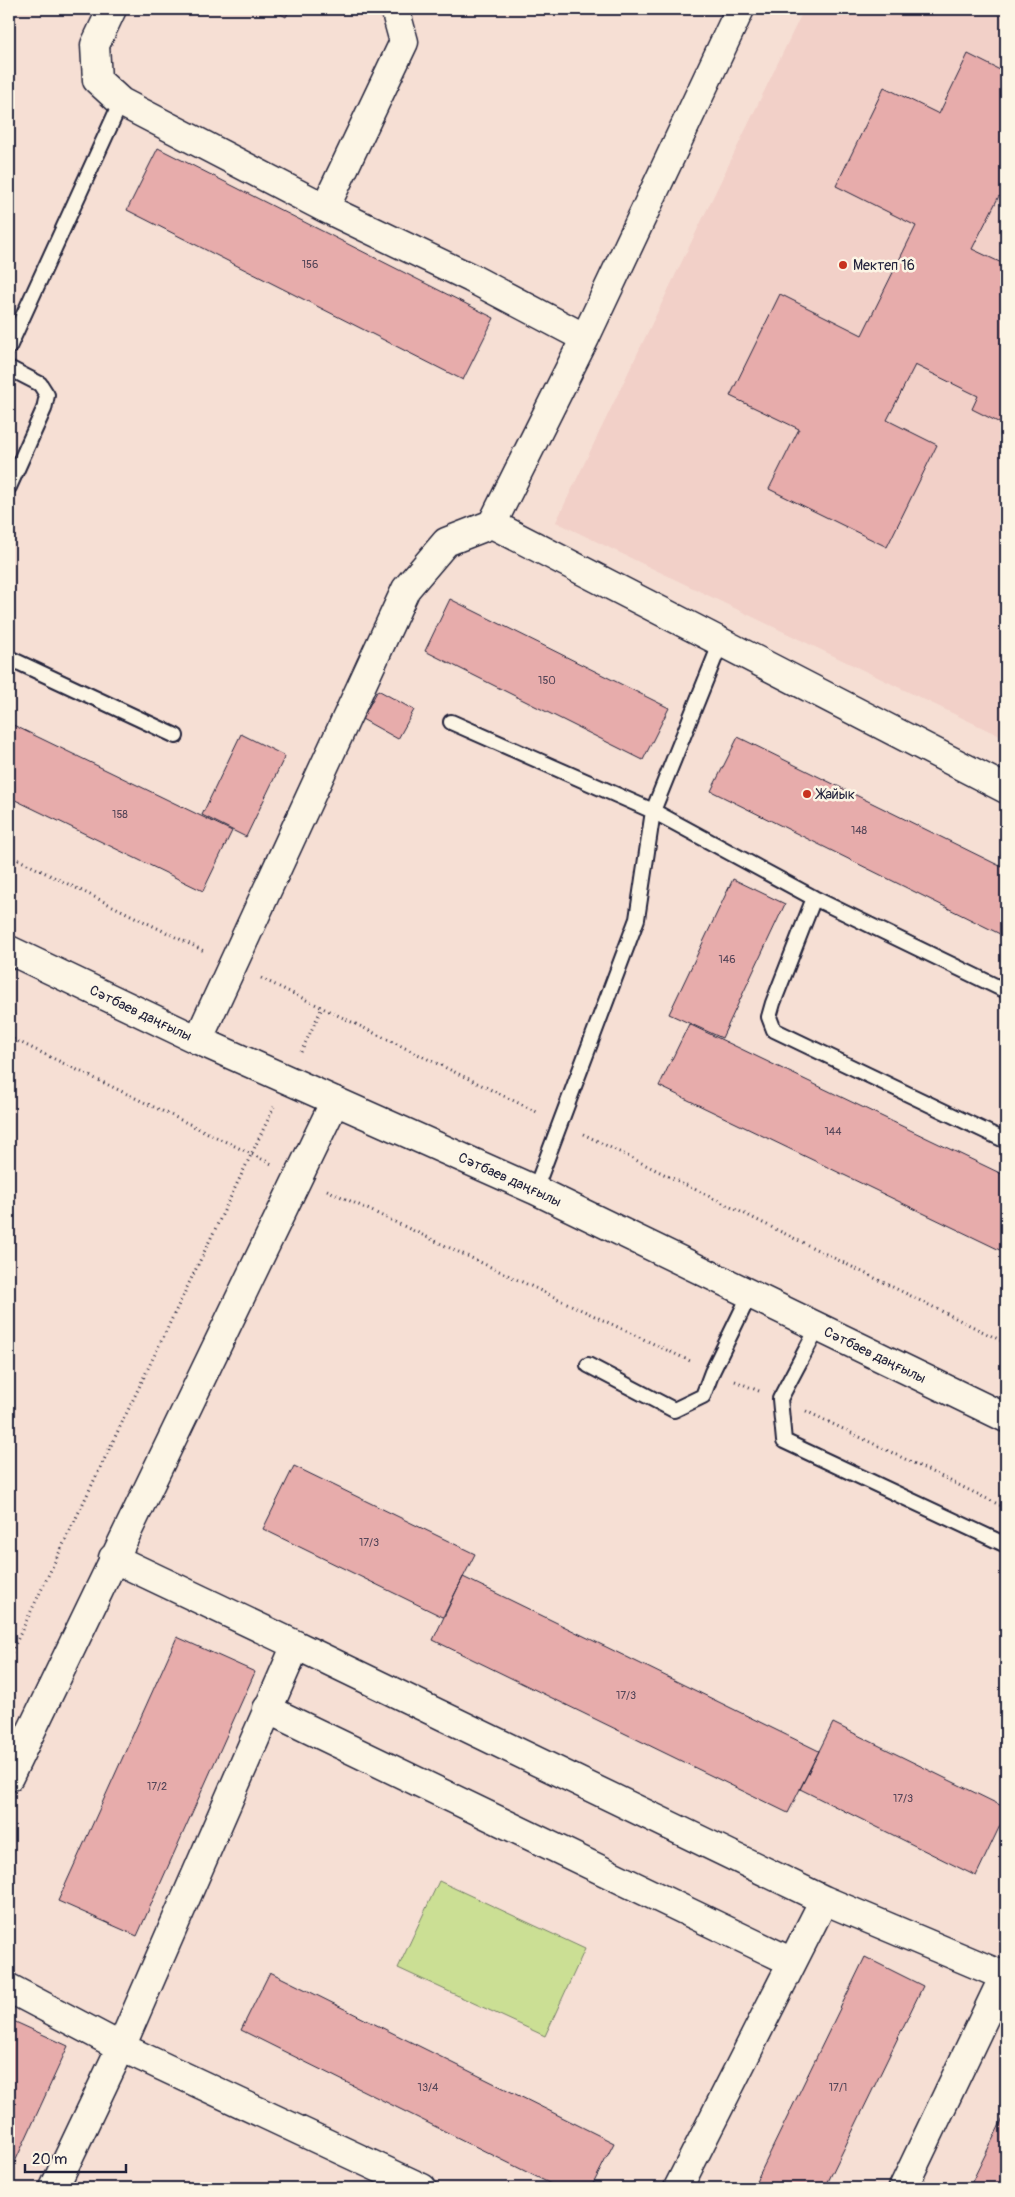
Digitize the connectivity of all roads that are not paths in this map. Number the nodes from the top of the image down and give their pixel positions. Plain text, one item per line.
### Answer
1 (112, 9) edge
2 (396, 9) edge
3 (740, 9) edge
4 (121, 102) junction
5 (325, 208) junction
6 (585, 338) junction
7 (9, 347) edge
8 (9, 368) edge
9 (9, 487) edge
10 (492, 524) junction
11 (720, 642) junction
12 (9, 658) edge
13 (451, 722) dead end
14 (176, 736) dead end
15 (1006, 790) edge
16 (653, 812) junction
17 (814, 898) junction
18 (9, 950) edge
19 (1006, 991) edge
20 (198, 1040) junction
21 (335, 1101) junction
22 (1006, 1141) edge
23 (534, 1190) junction
24 (750, 1294) junction
25 (818, 1327) junction
26 (588, 1365) dead end
27 (1006, 1418) edge
28 (1006, 1545) edge
29 (113, 1558) junction
30 (296, 1645) junction
31 (267, 1709) junction
32 (9, 1777) edge
33 (824, 1900) junction
34 (792, 1962) junction
35 (1005, 1974) edge
36 (9, 1988) edge
37 (121, 2047) junction
38 (54, 2188) edge
39 (422, 2188) edge
40 (678, 2188) edge
41 (903, 2188) edge

1 - 4 street
2 - 5 street
3 - 6 street
4 - 5 street
4 - 7 lane
5 - 6 street
6 - 10 street
8 - 9 lane
10 - 11 street
10 - 20 street
11 - 15 street
11 - 16 lane
12 - 14 lane
13 - 16 lane
16 - 17 lane
16 - 23 lane
17 - 19 lane
17 - 22 lane
18 - 20 street, Сәтбаев даңғылы
20 - 21 street, Сәтбаев даңғылы
21 - 23 street, Сәтбаев даңғылы
21 - 29 street
23 - 24 street, Сәтбаев даңғылы
24 - 25 street, Сәтбаев даңғылы
24 - 26 lane
25 - 27 street, Сәтбаев даңғылы
25 - 28 lane
29 - 30 street
29 - 32 street
30 - 31 street
30 - 33 street
31 - 34 street
31 - 37 street
33 - 34 street
33 - 35 street
34 - 40 street
35 - 41 street
36 - 37 street
37 - 38 street
37 - 39 street

